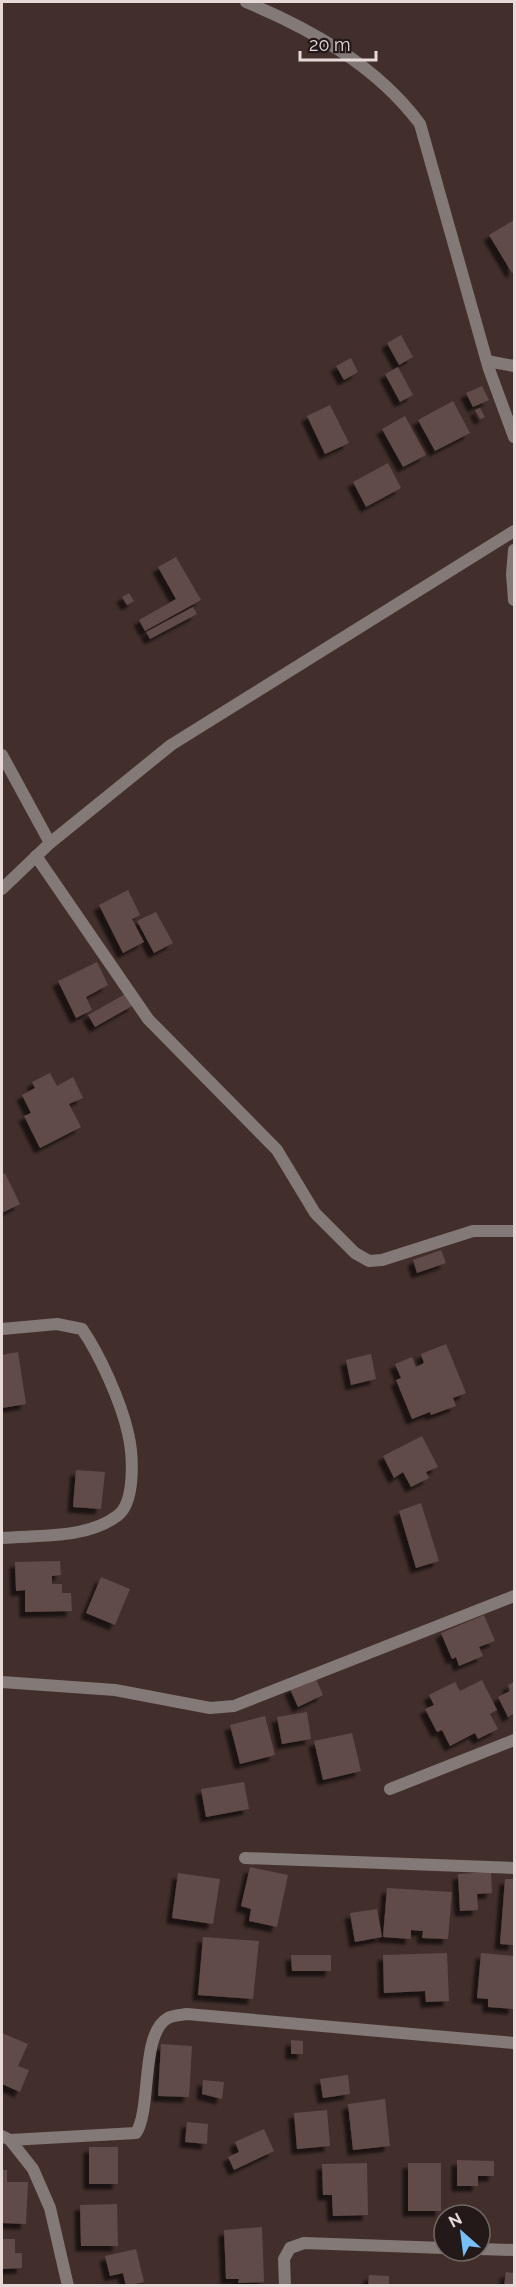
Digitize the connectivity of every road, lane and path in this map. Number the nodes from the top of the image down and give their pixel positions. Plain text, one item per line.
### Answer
1 (246, 2) edge
2 (487, 361) junction
3 (514, 366) edge
4 (514, 437) edge
5 (514, 531) edge
6 (514, 550) edge
7 (514, 600) edge
8 (2, 755) edge
9 (50, 843) junction
10 (36, 856) junction
11 (2, 889) edge
12 (514, 1231) edge
13 (2, 1329) edge
14 (2, 1538) edge
15 (514, 1596) edge
16 (2, 1682) edge
17 (514, 1740) edge
18 (390, 1789) dead end
19 (245, 1858) dead end
20 (514, 1868) edge
21 (514, 2043) edge
22 (6, 2138) edge
23 (432, 2248) edge
24 (492, 2249) edge
25 (514, 2250) edge
26 (68, 2286) edge
27 (285, 2286) edge

1 - 2 street
2 - 3 street
2 - 4 street
5 - 9 street
6 - 7 street
8 - 9 street
9 - 10 street
10 - 11 street
10 - 12 street
13 - 14 street
15 - 16 street
17 - 18 street
19 - 20 street
21 - 22 street
22 - 26 street
23 - 27 street
24 - 25 street

